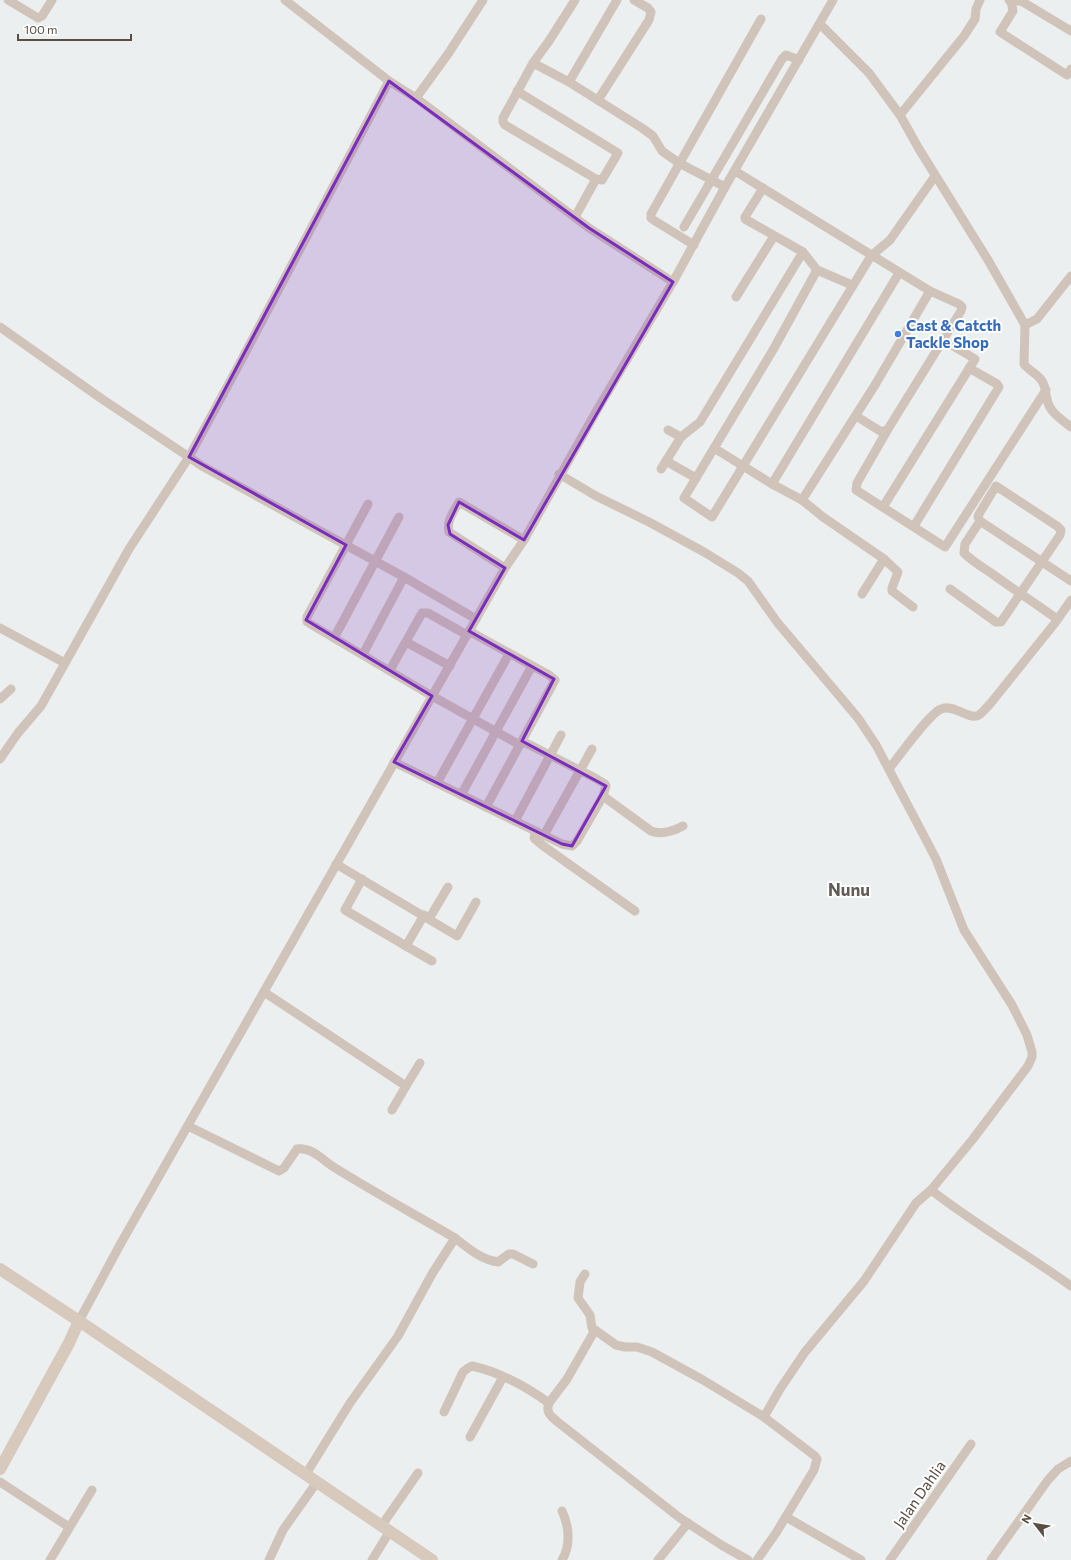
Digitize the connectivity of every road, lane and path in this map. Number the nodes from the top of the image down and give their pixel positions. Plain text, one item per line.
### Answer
1 (8, 0) edge
2 (52, 0) edge
3 (285, 0) edge
4 (483, 0) edge
5 (575, 0) edge
6 (617, 0) edge
7 (634, 0) edge
8 (833, 0) edge
9 (980, 0) edge
10 (1010, 1) edge
11 (761, 19) dead end
12 (820, 24) junction
13 (1071, 32) edge
14 (799, 60) junction
15 (533, 63) junction
16 (1071, 69) edge
17 (389, 81) junction
18 (569, 82) junction
19 (517, 91) junction
20 (416, 98) junction
21 (598, 100) junction
22 (900, 115) junction
23 (679, 163) junction
24 (735, 171) junction
25 (935, 176) junction
26 (596, 179) junction
27 (712, 180) junction
28 (725, 187) junction
29 (763, 188) junction
30 (575, 217) junction
31 (684, 227) dead end
32 (774, 236) junction
33 (694, 245) junction
34 (803, 252) junction
35 (871, 256) junction
36 (818, 270) junction
37 (899, 273) junction
38 (1071, 276) edge
39 (673, 282) junction
40 (852, 285) junction
41 (930, 291) junction
42 (736, 297) dead end
43 (1025, 325) junction
44 (0, 327) edge
45 (943, 340) junction
46 (969, 368) junction
47 (1046, 390) junction
48 (856, 416) junction
49 (1071, 427) edge
50 (888, 429) junction
51 (668, 430) dead end
52 (680, 437) junction
53 (714, 448) junction
54 (189, 456) junction
55 (666, 461) junction
56 (744, 466) junction
57 (661, 469) dead end
58 (559, 474) junction
59 (696, 478) junction
60 (772, 484) junction
61 (802, 500) junction
62 (368, 504) dead end
63 (883, 507) junction
64 (399, 517) dead end
65 (980, 521) junction
66 (914, 526) junction
67 (524, 540) junction
68 (346, 545) junction
69 (884, 560) junction
70 (375, 562) junction
71 (1042, 562) junction
72 (505, 568) junction
73 (404, 577) junction
74 (1071, 581) edge
75 (950, 589) dead end
76 (1020, 593) junction
77 (862, 594) dead end
78 (1071, 600) edge
79 (913, 607) dead end
80 (476, 619) junction
81 (1057, 619) junction
82 (0, 628) edge
83 (468, 633) junction
84 (334, 638) junction
85 (406, 642) junction
86 (363, 654) junction
87 (509, 654) junction
88 (65, 663) junction
89 (450, 666) junction
90 (532, 666) junction
91 (390, 670) junction
92 (11, 689) dead end
93 (432, 696) junction
94 (0, 699) edge
95 (472, 718) junction
96 (495, 732) junction
97 (561, 735) dead end
98 (521, 743) junction
99 (592, 749) dead end
100 (550, 755) junction
101 (0, 759) edge
102 (394, 762) junction
103 (889, 769) junction
104 (580, 770) junction
105 (436, 783) junction
106 (461, 795) junction
107 (603, 796) junction
108 (486, 807) junction
109 (515, 821) junction
110 (683, 826) dead end
111 (540, 833) junction
112 (336, 864) junction
113 (362, 879) junction
114 (448, 887) dead end
115 (476, 902) dead end
116 (635, 911) dead end
117 (427, 917) junction
118 (406, 946) junction
119 (432, 961) dead end
120 (264, 992) junction
121 (420, 1063) dead end
122 (406, 1086) junction
123 (392, 1110) dead end
124 (188, 1126) junction
125 (931, 1190) junction
126 (455, 1238) junction
127 (533, 1264) dead end
128 (0, 1270) edge
129 (585, 1274) dead end
130 (1071, 1286) edge
131 (79, 1320) junction
132 (595, 1330) junction
133 (503, 1377) junction
134 (549, 1403) junction
135 (444, 1412) dead end
136 (764, 1417) junction
137 (470, 1437) dead end
138 (971, 1444) dead end
139 (1071, 1460) edge
140 (0, 1468) edge
141 (418, 1473) dead end
142 (306, 1474) junction
143 (0, 1482) edge
144 (317, 1482) junction
145 (92, 1490) dead end
146 (562, 1511) dead end
147 (786, 1517) junction
148 (688, 1523) junction
149 (69, 1527) junction
150 (386, 1528) junction
151 (50, 1560) edge
152 (269, 1560) edge
153 (372, 1560) edge
154 (432, 1560) edge
155 (562, 1560) edge
156 (658, 1560) edge
157 (748, 1560) edge
158 (757, 1560) edge
159 (861, 1560) edge
160 (890, 1560) edge
161 (991, 1560) edge

1 - 2 street
3 - 17 street
4 - 20 street
5 - 15 street
6 - 18 street
7 - 21 street
8 - 12 street
9 - 22 street
10 - 13 street
10 - 16 street
11 - 23 street
12 - 14 street
12 - 22 street
14 - 24 street
14 - 27 street
15 - 18 street
15 - 19 street
17 - 20 street
17 - 54 street
18 - 21 street
19 - 26 street
19 - 26 street
20 - 30 street
21 - 23 street
22 - 25 street
23 - 27 street
23 - 33 street
24 - 28 street
24 - 29 street
25 - 35 street
25 - 43 street
26 - 30 street
27 - 28 street
27 - 31 street
28 - 33 street
29 - 32 street
29 - 35 street
30 - 39 street
32 - 34 street
32 - 42 street
33 - 39 street
34 - 36 street
34 - 52 street
35 - 37 street
35 - 40 street
36 - 40 street
36 - 53 street
37 - 41 street
37 - 60 street
38 - 43 street
39 - 58 street
40 - 56 street
41 - 45 street
41 - 48 street
43 - 47 street
44 - 54 street
45 - 46 street
45 - 50 street
46 - 63 street
46 - 66 street
47 - 49 street
47 - 66 street
48 - 50 street
48 - 61 street
50 - 63 street
51 - 52 street
52 - 55 street
53 - 56 street
53 - 59 street
54 - 68 street
54 - 88 street
55 - 57 street
55 - 59 street
56 - 59 street
56 - 60 street
58 - 67 street
58 - 103 street
60 - 61 street
61 - 69 street
62 - 68 street
63 - 66 street
64 - 70 street
65 - 71 street
65 - 71 street
65 - 76 street
67 - 72 street
67 - 72 street
68 - 70 street
68 - 84 street
69 - 77 street
69 - 79 street
70 - 73 street
70 - 84 street
71 - 74 street
71 - 76 street
72 - 80 street
73 - 80 street
73 - 86 street
75 - 76 street
76 - 81 street
78 - 81 street
80 - 83 street
81 - 103 street
82 - 88 street
83 - 85 street
83 - 87 street
83 - 89 street
84 - 86 street
85 - 89 street
85 - 91 street
86 - 91 street
87 - 90 street
87 - 95 street
88 - 101 street
89 - 93 street
90 - 96 street
90 - 98 street
91 - 93 street
92 - 94 street
93 - 95 street
93 - 102 street
95 - 96 street
95 - 105 street
96 - 98 street
96 - 106 street
97 - 100 street
98 - 100 street
98 - 108 street
99 - 104 street
100 - 104 street
100 - 109 street
102 - 105 street
102 - 112 street
103 - 125 street
104 - 107 street
104 - 111 street
105 - 106 street
106 - 108 street
107 - 110 street
107 - 111 street
108 - 109 street
109 - 111 street
111 - 116 street
112 - 113 street
112 - 120 street
113 - 117 street
113 - 118 street
114 - 117 street
115 - 117 street
117 - 118 street
118 - 119 street
120 - 122 street
120 - 124 street
121 - 122 street
122 - 123 street
124 - 126 street
124 - 131 street
125 - 130 street
125 - 136 street
126 - 127 street
126 - 142 street
128 - 131 main road
129 - 132 street
131 - 140 main road
131 - 142 main road
132 - 134 street
132 - 136 street
133 - 134 street
133 - 135 street
133 - 137 street
134 - 148 street
136 - 147 street
138 - 160 street, Jalan Dahlia
139 - 161 street
141 - 150 street
142 - 144 main road
143 - 149 street
144 - 150 main road
144 - 152 street
145 - 149 street
146 - 155 street
147 - 158 street
147 - 159 street
148 - 156 street
148 - 157 street
149 - 151 street
150 - 153 street
150 - 154 main road

